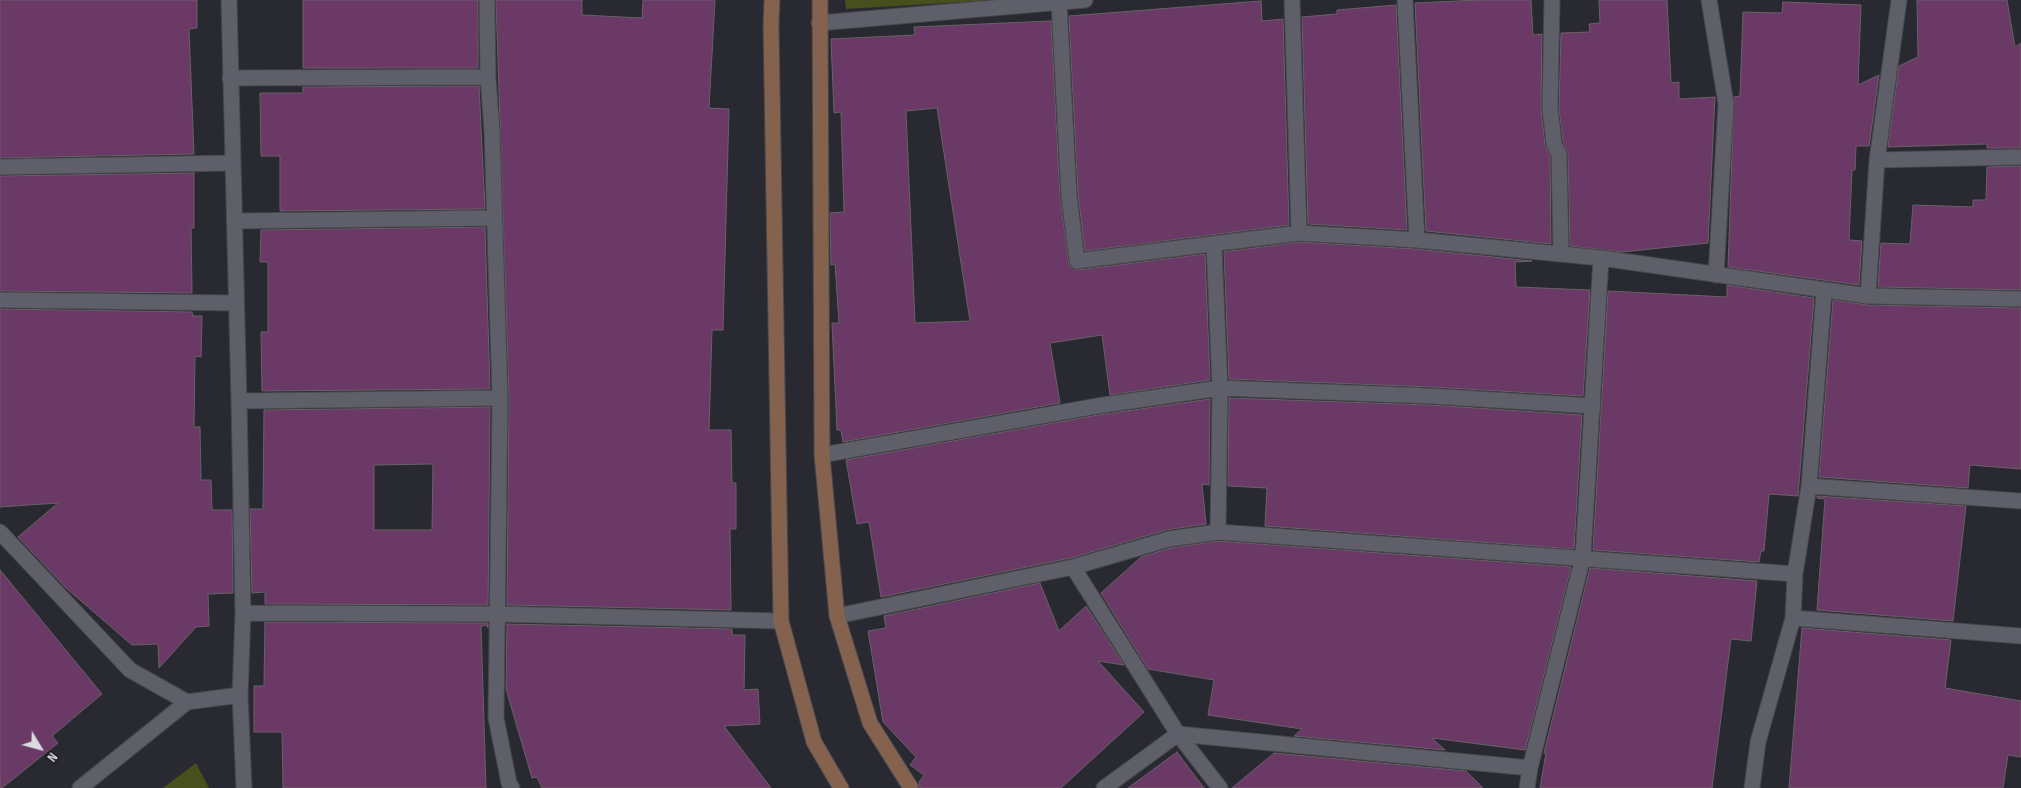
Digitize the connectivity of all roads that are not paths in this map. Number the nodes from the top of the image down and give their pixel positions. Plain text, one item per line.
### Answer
1 (229, 0) edge
2 (487, 0) edge
3 (772, 0) edge
4 (820, 0) edge
5 (1086, 0) edge
6 (1292, 0) edge
7 (1405, 0) edge
8 (1552, 0) edge
9 (1709, 0) edge
10 (1899, 0) edge
11 (1059, 2) junction
12 (819, 23) junction
13 (488, 77) junction
14 (230, 78) junction
15 (2021, 157) edge
16 (1877, 160) junction
17 (232, 163) junction
18 (0, 167) edge
19 (494, 218) junction
20 (234, 222) junction
21 (1299, 233) junction
22 (1417, 240) junction
23 (1214, 245) junction
24 (1561, 254) junction
25 (1601, 258) junction
26 (1716, 275) junction
27 (1824, 292) junction
28 (1868, 296) junction
29 (0, 300) edge
30 (2021, 300) edge
31 (236, 303) junction
32 (1220, 388) junction
33 (500, 398) junction
34 (239, 402) junction
35 (1593, 406) junction
36 (822, 455) junction
37 (1808, 486) junction
38 (2021, 500) edge
39 (0, 532) edge
40 (1218, 532) junction
41 (1583, 557) junction
42 (1073, 567) junction
43 (1795, 574) junction
44 (243, 613) junction
45 (497, 614) junction
46 (837, 616) junction
47 (1793, 618) junction
48 (781, 622) junction
49 (2021, 636) edge
50 (240, 695) junction
51 (187, 702) junction
52 (1178, 734) junction
53 (1530, 768) junction
54 (80, 788) edge
55 (244, 788) edge
56 (512, 788) edge
57 (841, 788) edge
58 (911, 788) edge
59 (1104, 788) edge
60 (1220, 788) edge
61 (1527, 788) edge
62 (1752, 788) edge

1 - 14 street
2 - 13 street
3 - 48 main road
4 - 12 main road
5 - 11 street
6 - 21 street
7 - 22 street
8 - 24 street
9 - 26 street
10 - 16 street
11 - 12 street
11 - 23 street
12 - 36 main road
13 - 14 street
13 - 19 street
14 - 17 street
15 - 16 street
16 - 28 street
17 - 18 street
17 - 20 street
19 - 20 street
19 - 33 street
20 - 31 street
21 - 22 street
21 - 23 street
22 - 24 street
23 - 32 street
24 - 25 street
25 - 26 street
25 - 35 street
26 - 27 street
27 - 28 street
27 - 37 street
28 - 30 street
29 - 31 street
31 - 34 street
32 - 35 street
32 - 36 street
32 - 40 street
33 - 34 street
33 - 45 street
34 - 44 street
35 - 41 street
36 - 46 main road
37 - 38 street
37 - 43 street
39 - 51 street
40 - 41 street
40 - 42 street
41 - 43 street
41 - 53 street
42 - 46 street
42 - 52 street
43 - 47 street
44 - 45 street
44 - 50 street
45 - 48 street
45 - 56 street
46 - 58 main road
47 - 49 street
47 - 62 street
48 - 57 main road
50 - 51 street
50 - 55 street
51 - 54 street
52 - 53 street
52 - 59 street
52 - 60 street
53 - 61 street

